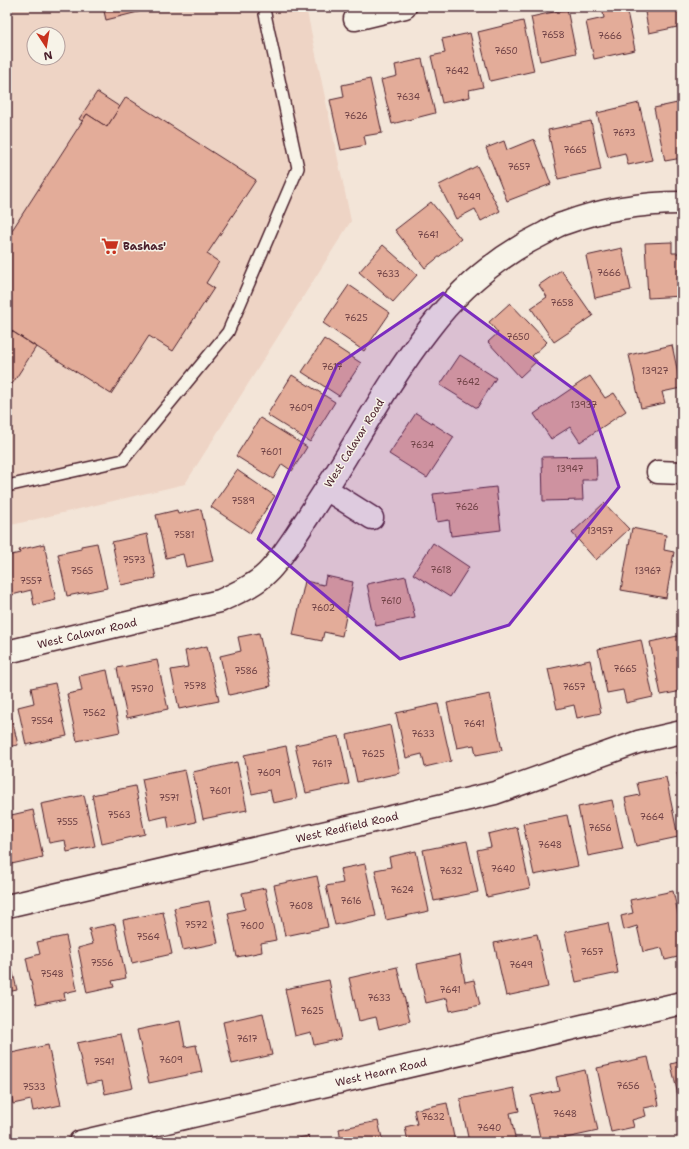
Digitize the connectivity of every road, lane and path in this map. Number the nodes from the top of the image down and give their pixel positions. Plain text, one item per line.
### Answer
1 (405, 7) edge
2 (265, 14) dead end
3 (355, 19) dead end
4 (682, 202) edge
5 (658, 472) dead end
6 (682, 473) edge
7 (7, 486) edge
8 (326, 488) junction
9 (372, 518) dead end
10 (7, 652) edge
11 (682, 732) edge
12 (7, 906) edge
13 (682, 1003) edge
14 (144, 1135) edge
15 (80, 1142) edge

1 - 3 street
2 - 7 lane
4 - 8 street, West Calavar Road
5 - 6 street
8 - 9 street
8 - 10 street, West Calavar Road
11 - 12 street, West Redfield Road
13 - 14 street, West Hearn Road
14 - 15 street, West Hearn Road

